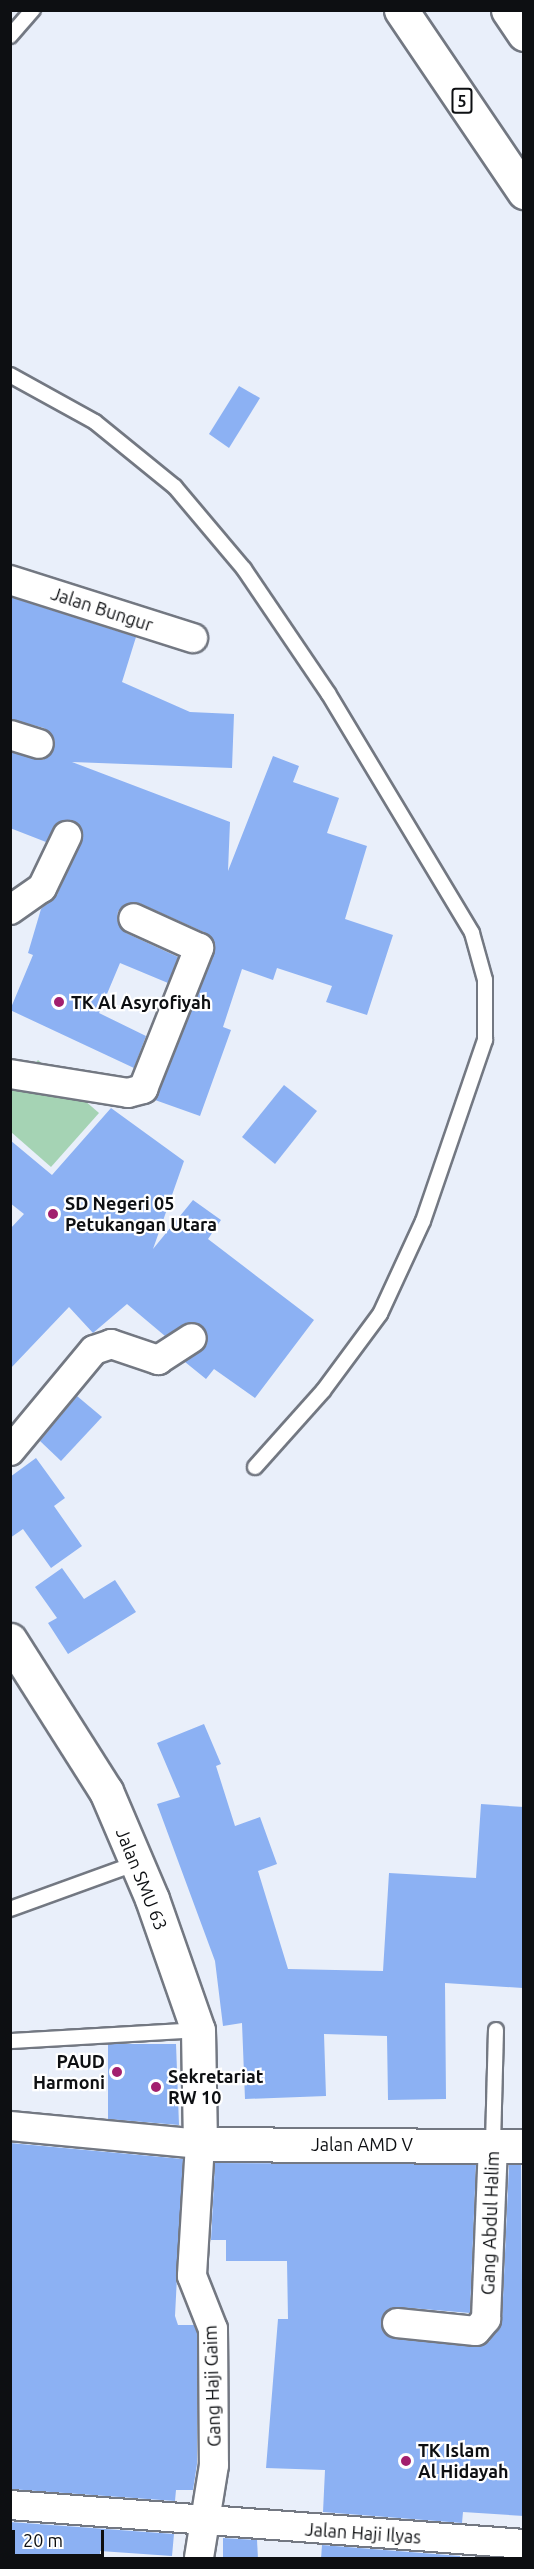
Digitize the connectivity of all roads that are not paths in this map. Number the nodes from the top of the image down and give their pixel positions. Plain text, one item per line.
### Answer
1 (33, 10) edge
2 (401, 10) edge
3 (508, 10) edge
4 (524, 34) edge
5 (10, 36) edge
6 (524, 192) edge
7 (10, 375) edge
8 (10, 580) edge
9 (193, 638) dead end
10 (10, 735) edge
11 (39, 744) dead end
12 (67, 836) dead end
13 (10, 910) edge
14 (133, 918) dead end
15 (10, 1074) edge
16 (192, 1338) dead end
17 (10, 1451) edge
18 (255, 1467) dead end
19 (10, 1640) edge
20 (137, 1863) junction
21 (10, 1909) edge
22 (198, 2030) junction
23 (496, 2030) dead end
24 (10, 2042) edge
25 (10, 2126) edge
26 (200, 2144) junction
27 (508, 2145) edge
28 (397, 2323) dead end
29 (10, 2505) edge
30 (202, 2523) junction
31 (524, 2544) edge
32 (199, 2559) edge

1 - 5 lane
2 - 6 main road, 5
3 - 4 main road
7 - 18 lane
8 - 9 street, Jalan Bungur
10 - 11 street
12 - 13 street
14 - 15 street
16 - 17 street
19 - 20 main road, Jalan SMU 63
20 - 21 lane
20 - 22 main road, Jalan SMU 63
22 - 24 lane
22 - 26 main road, Jalan SMU 63
23 - 27 lane, Gang Abdul Halim
25 - 26 street
26 - 27 main road, Jalan AMD V
26 - 30 street, Gang Haji Gaim
27 - 28 street, Gang Abdul Halim
29 - 30 street, Jalan Haji Ilyas
30 - 31 street, Jalan Haji Ilyas
30 - 32 street, Gang Haji Gaim

